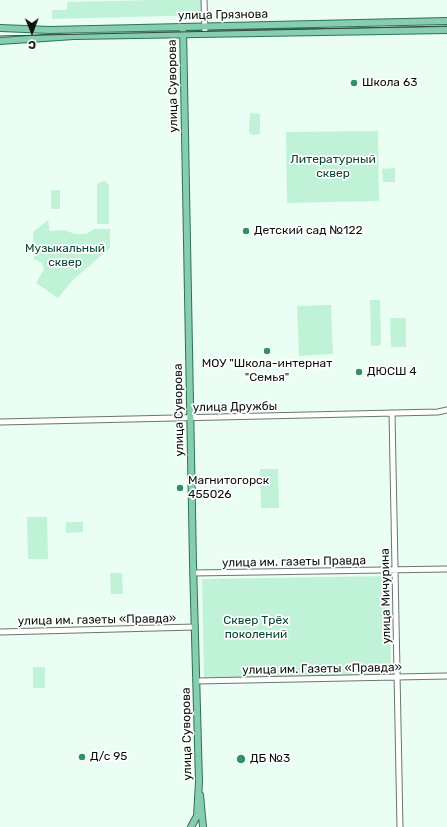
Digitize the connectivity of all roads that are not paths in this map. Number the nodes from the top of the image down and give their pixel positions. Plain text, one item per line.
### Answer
1 (204, 0) edge
2 (447, 21) edge
3 (0, 25) edge
4 (183, 27) junction
5 (204, 27) junction
6 (0, 28) edge
7 (9, 28) junction
8 (447, 30) edge
9 (183, 34) junction
10 (204, 34) junction
11 (0, 42) edge
12 (447, 410) edge
13 (392, 412) junction
14 (190, 418) junction
15 (0, 422) edge
16 (395, 569) junction
17 (447, 569) edge
18 (193, 574) junction
19 (195, 627) junction
20 (0, 632) edge
21 (447, 676) edge
22 (398, 677) junction
23 (196, 681) junction
24 (199, 793) junction
25 (202, 819) junction
26 (191, 827) edge
27 (198, 827) edge
28 (203, 827) edge
29 (400, 827) edge

1 - 5 street
2 - 5 main road, улица Грязнова
3 - 7 main road
4 - 5 main road, улица Грязнова
4 - 7 main road, улица Грязнова
4 - 9 main road, улица Суворова
5 - 10 street
6 - 7 main road, улица Грязнова
8 - 10 main road, улица Грязнова
9 - 10 main road, улица Грязнова
9 - 11 main road, улица Грязнова
9 - 14 main road, улица Суворова
12 - 13 street, улица Дружбы
13 - 14 street, улица Дружбы
13 - 16 street, улица Мичурина
14 - 15 street, улица Дружбы
14 - 18 main road, улица Суворова
16 - 17 street
16 - 18 street, улица им. газеты Правда
16 - 22 street, улица Мичурина
18 - 19 main road, улица Суворова
19 - 20 street, улица им. газеты «Правда»
19 - 23 main road, улица Суворова
21 - 22 street, улица им. Газеты «Правда»
22 - 23 street, улица им. Газеты «Правда»
22 - 29 street, улица Мичурина
23 - 24 main road, улица Суворова
24 - 25 main road, улица Суворова
24 - 26 main road, улица Суворова
25 - 27 main road, улица Суворова
25 - 28 main road, улица Суворова

